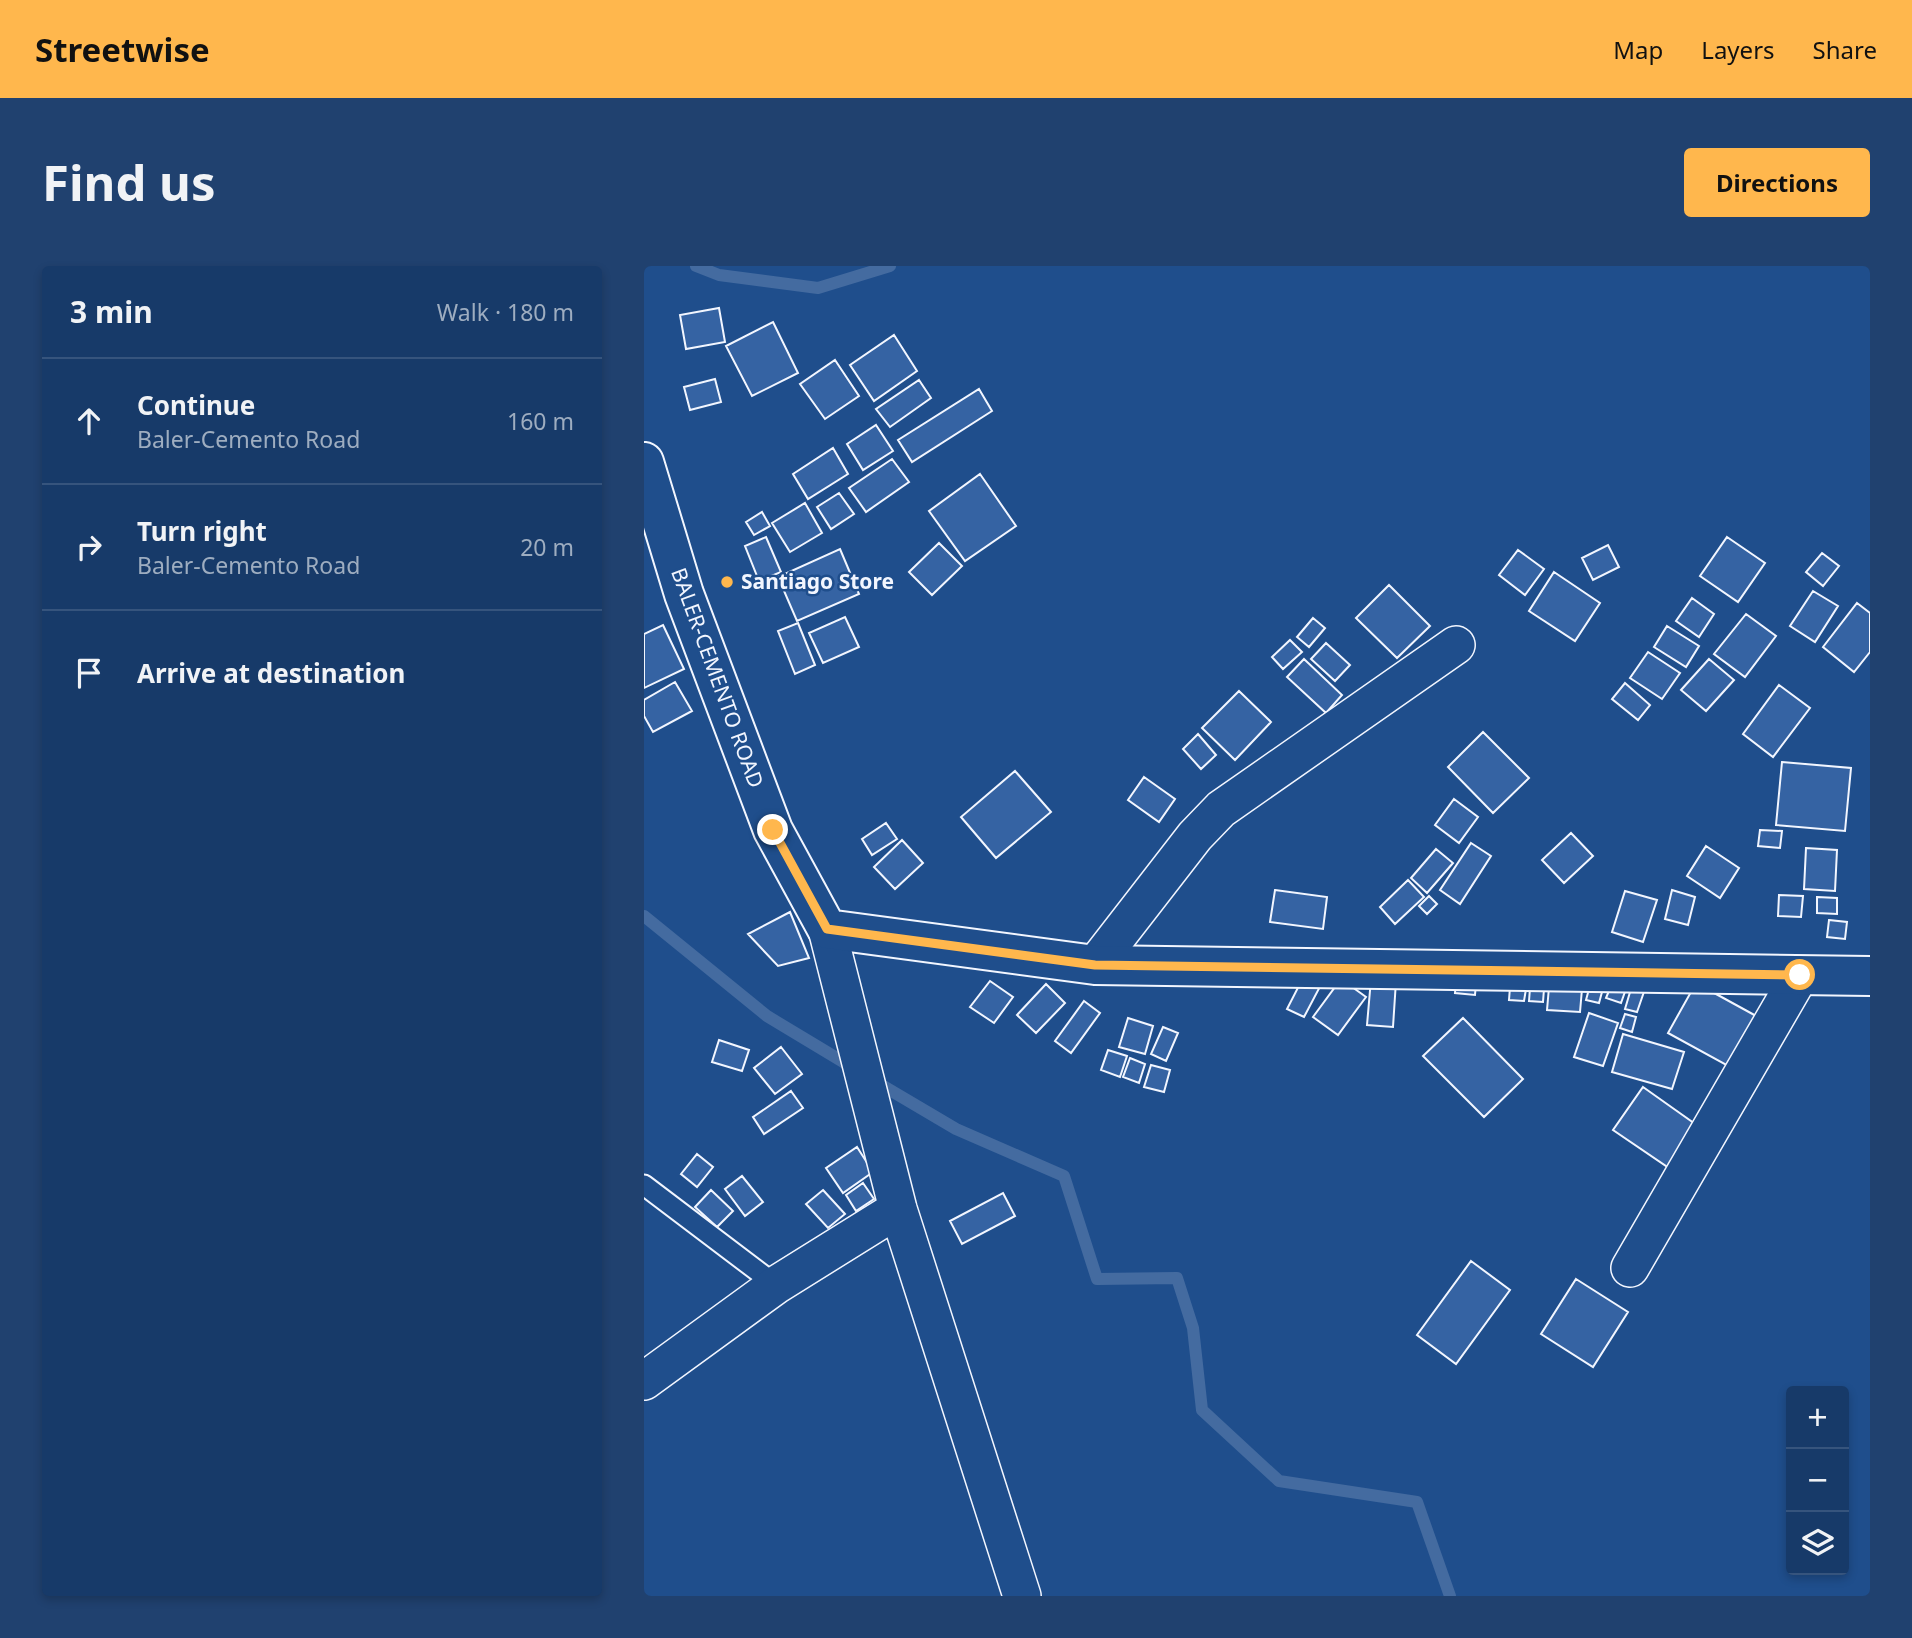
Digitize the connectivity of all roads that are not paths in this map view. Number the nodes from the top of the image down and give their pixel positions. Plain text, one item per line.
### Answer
1 (644, 462) edge
2 (1455, 645) dead end
3 (827, 929) junction
4 (1095, 965) junction
5 (1800, 975) junction
6 (1870, 976) edge
7 (644, 1185) edge
8 (898, 1209) junction
9 (1630, 1268) dead end
10 (776, 1285) junction
11 (644, 1381) edge
12 (1022, 1596) edge

1 - 3 street, BALER-CEMENTO ROAD
2 - 4 street
3 - 4 street
3 - 8 street
4 - 5 street
5 - 6 street
5 - 9 street
7 - 10 lane
8 - 10 street
8 - 12 street
10 - 11 street

